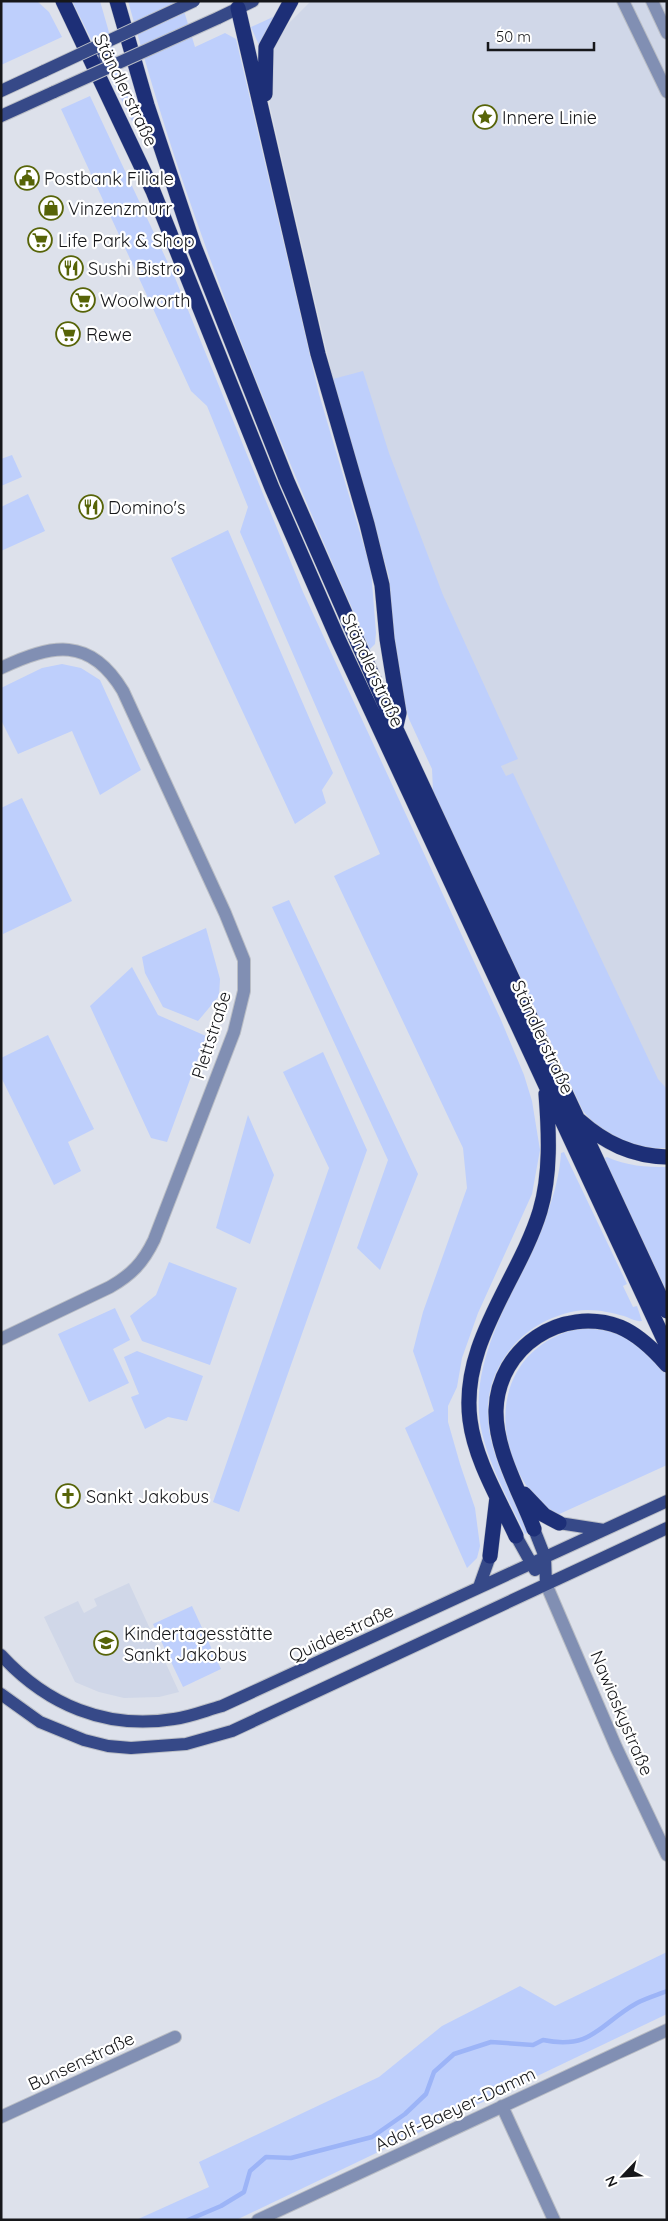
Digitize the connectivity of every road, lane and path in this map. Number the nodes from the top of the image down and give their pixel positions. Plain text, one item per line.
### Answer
1 (51, 1) edge
2 (63, 1) edge
3 (117, 1) edge
4 (194, 1) edge
5 (253, 1) edge
6 (291, 1) edge
7 (623, 1) edge
8 (652, 1) edge
9 (236, 5) edge
10 (74, 26) junction
11 (667, 33) edge
12 (96, 48) junction
13 (103, 69) junction
14 (1, 91) edge
15 (667, 92) edge
16 (1, 116) edge
17 (266, 128) junction
18 (1, 668) edge
19 (395, 727) junction
20 (545, 1085) junction
21 (576, 1117) junction
22 (667, 1158) edge
23 (667, 1311) edge
24 (1, 1339) edge
25 (667, 1346) edge
26 (667, 1365) edge
27 (519, 1490) junction
28 (497, 1496) junction
29 (667, 1501) edge
30 (558, 1523) joint
31 (667, 1528) edge
32 (534, 1529) joint
33 (604, 1530) junction
34 (516, 1536) joint
35 (490, 1556) joint
36 (545, 1557) junction
37 (531, 1563) junction
38 (546, 1584) junction
39 (479, 1587) junction
40 (1, 1655) edge
41 (1, 1694) edge
42 (667, 1855) edge
43 (667, 2030) edge
44 (175, 2037) dead end
45 (502, 2106) junction
46 (1, 2117) edge
47 (258, 2220) edge
48 (554, 2220) edge

1 - 10 highway
2 - 10 highway, Ständlerstraße
3 - 19 highway, Ständlerstraße
4 - 12 main road, bridge
5 - 9 main road
6 - 17 highway
7 - 15 street
8 - 11 street
9 - 13 main road, bridge
9 - 17 highway
10 - 20 highway, Ständlerstraße
12 - 13 main road
12 - 14 main road, bridge
13 - 16 main road, bridge
17 - 19 highway
18 - 24 street, Plettstraße
19 - 21 highway, Ständlerstraße
20 - 25 highway, Ständlerstraße
20 - 28 highway
21 - 22 highway
21 - 23 highway, Ständlerstraße
26 - 27 highway
27 - 30 highway
27 - 32 highway
28 - 34 highway
28 - 35 highway
29 - 33 main road, Quiddestraße
30 - 33 main road
31 - 38 main road
32 - 36 main road
33 - 36 main road, Quiddestraße
34 - 37 main road
35 - 39 main road
36 - 37 main road, Quiddestraße
36 - 38 main road
37 - 38 main road
37 - 39 main road, Quiddestraße
38 - 41 main road
38 - 42 street, Nawiaskystraße
39 - 40 main road, Quiddestraße
43 - 45 street, Adolf-Baeyer-Damm
44 - 46 street, Bunsenstraße
45 - 47 street, Adolf-Baeyer-Damm
45 - 48 street

